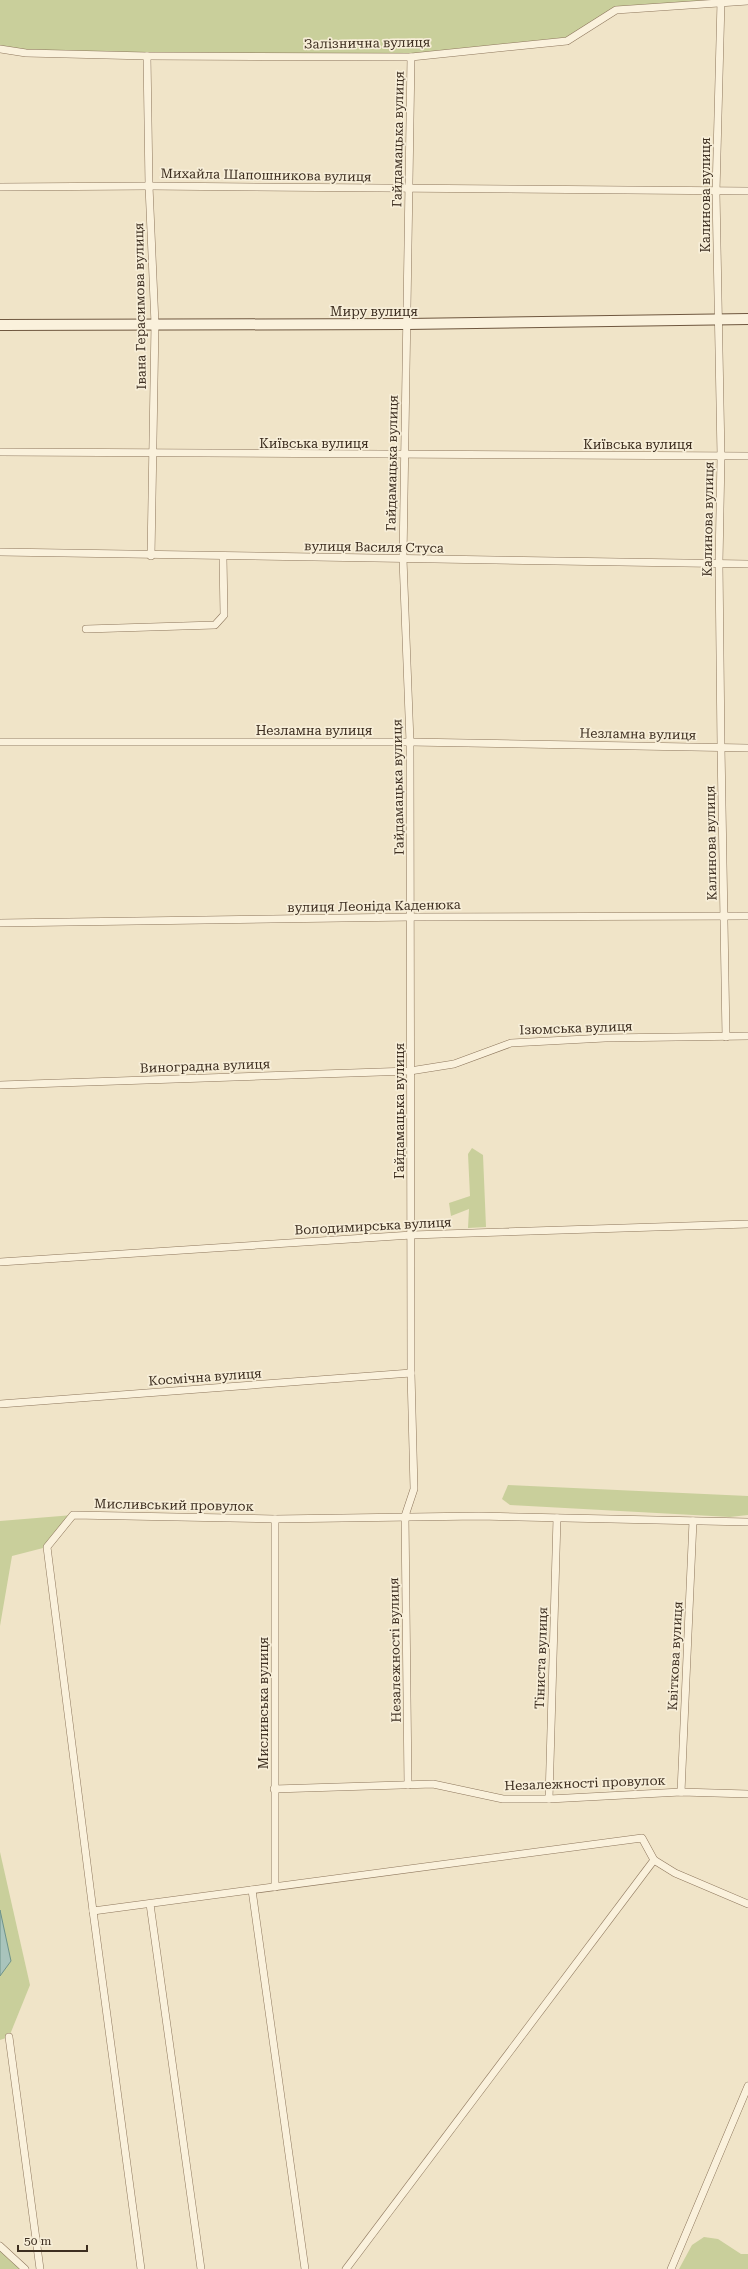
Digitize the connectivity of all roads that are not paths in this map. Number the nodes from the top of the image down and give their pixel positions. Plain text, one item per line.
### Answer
1 (721, 1) edge
2 (748, 1) edge
3 (0, 49) edge
4 (148, 56) junction
5 (411, 57) junction
6 (149, 186) junction
7 (0, 187) edge
8 (410, 188) junction
9 (748, 191) edge
10 (716, 192) junction
11 (748, 319) edge
12 (717, 320) junction
13 (155, 324) junction
14 (407, 324) junction
15 (0, 325) edge
16 (0, 452) edge
17 (153, 454) junction
18 (403, 455) junction
19 (721, 456) junction
20 (748, 456) edge
21 (0, 552) edge
22 (151, 556) junction
23 (224, 557) junction
24 (403, 559) junction
25 (719, 563) junction
26 (748, 564) edge
27 (86, 629) dead end
28 (0, 742) edge
29 (410, 742) junction
30 (721, 747) junction
31 (748, 748) edge
32 (724, 915) junction
33 (748, 916) edge
34 (412, 917) junction
35 (0, 923) edge
36 (748, 1036) edge
37 (726, 1037) junction
38 (410, 1071) junction
39 (0, 1085) edge
40 (748, 1224) edge
41 (412, 1235) junction
42 (0, 1262) edge
43 (411, 1373) junction
44 (0, 1404) edge
45 (405, 1516) junction
46 (557, 1518) junction
47 (275, 1519) junction
48 (694, 1521) junction
49 (748, 1522) edge
50 (408, 1785) junction
51 (274, 1789) junction
52 (682, 1792) junction
53 (748, 1794) edge
54 (549, 1799) junction
55 (654, 1860) junction
56 (275, 1887) junction
57 (252, 1890) junction
58 (150, 1904) junction
59 (748, 1904) edge
60 (93, 1911) junction
61 (8, 2037) dead end
62 (748, 2086) edge
63 (0, 2246) edge
64 (25, 2269) edge
65 (40, 2269) edge
66 (141, 2269) edge
67 (201, 2269) edge
68 (305, 2269) edge
69 (346, 2269) edge
70 (671, 2269) edge

1 - 2 street, Залізнична вулиця
1 - 5 street, Залізнична вулиця
1 - 10 street, Калинова вулиця
3 - 4 street, Залізнична вулиця
4 - 5 street, Залізнична вулиця
4 - 6 street, Івана Герасимова вулиця
5 - 8 street, Гайдамацька вулиця
6 - 7 street, Михайла Шапошникова вулиця
6 - 8 street, Михайла Шапошникова вулиця
6 - 13 street, Івана Герасимова вулиця
8 - 10 street, Михайла Шапошникова вулиця
8 - 14 street, Гайдамацька вулиця
9 - 10 street, Михайла Шапошникова вулиця
10 - 12 street, Калинова вулиця
11 - 12 main road, Миру вулиця
12 - 14 main road, Миру вулиця
12 - 19 street, Калинова вулиця
13 - 14 main road, Миру вулиця
13 - 15 main road, Миру вулиця
13 - 17 street, Івана Герасимова вулиця
14 - 18 street, Гайдамацька вулиця
16 - 17 street, Київська вулиця
17 - 18 street, Київська вулиця
17 - 22 street, Івана Герасимова вулиця
18 - 19 street, Київська вулиця
18 - 24 street, Гайдамацька вулиця
19 - 20 street, Київська вулиця
19 - 25 street, Калинова вулиця
21 - 22 street, вулиця Василя Стуса
22 - 23 street, вулиця Василя Стуса
23 - 24 street, вулиця Василя Стуса
23 - 27 street
24 - 25 street, вулиця Василя Стуса
24 - 29 street, Гайдамацька вулиця
25 - 26 street, вулиця Василя Стуса
25 - 30 street, Калинова вулиця
28 - 29 street, Незламна вулиця
29 - 30 street, Незламна вулиця
29 - 34 street, Гайдамацька вулиця
30 - 31 street, Незламна вулиця
30 - 32 street, Калинова вулиця
32 - 33 street, вулиця Леоніда Каденюка
32 - 34 street, вулиця Леоніда Каденюка
32 - 37 street, Калинова вулиця
34 - 35 street, вулиця Леоніда Каденюка
34 - 38 street, Гайдамацька вулиця
36 - 37 street, Ізюмська вулиця
37 - 38 street, Ізюмська вулиця
38 - 39 street, Виноградна вулиця
38 - 41 street, Гайдамацька вулиця
40 - 41 street, Володимирська вулиця
41 - 42 street, Володимирська вулиця
41 - 43 street, Гайдамацька вулиця
43 - 44 street, Космічна вулиця
43 - 45 street, Гайдамацька вулиця
45 - 46 street, Мисливський провулок
45 - 47 street, Мисливський провулок
45 - 50 street, Незалежності вулиця
46 - 48 street, Мисливський провулок
46 - 54 street, Тіниста вулиця
47 - 51 street, Мисливська вулиця
47 - 60 street, Мисливський провулок
48 - 49 street, Мисливський провулок
48 - 52 street, Квіткова вулиця
50 - 51 street, Незалежності провулок
50 - 54 street, Незалежності провулок
51 - 56 street, Мисливська вулиця
52 - 53 street, Незалежності провулок
52 - 54 street, Незалежності провулок
55 - 56 street
55 - 59 street
55 - 69 street
56 - 57 street
57 - 58 street
57 - 68 street
58 - 60 street
58 - 67 street
60 - 66 street
61 - 65 street
62 - 70 street
63 - 64 street

